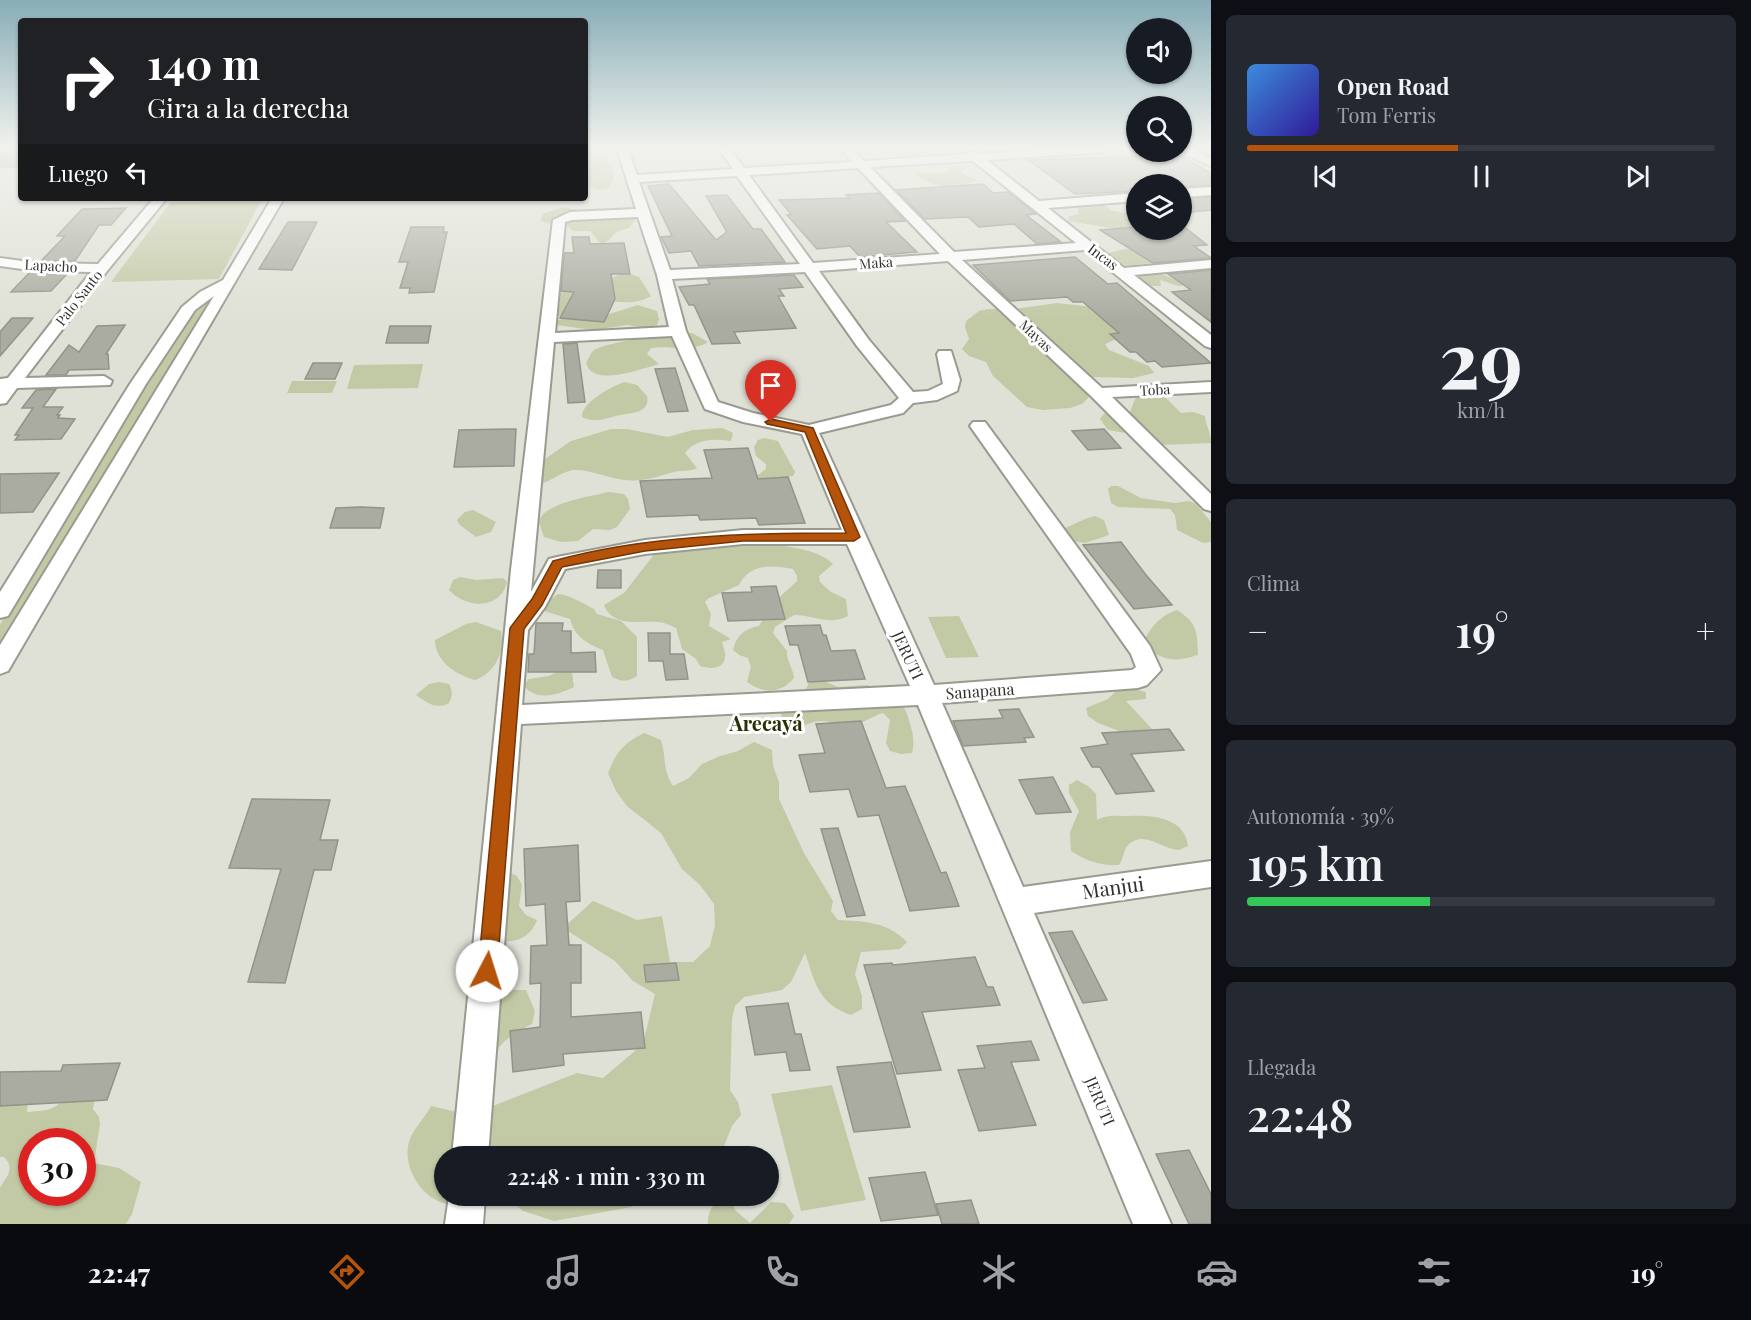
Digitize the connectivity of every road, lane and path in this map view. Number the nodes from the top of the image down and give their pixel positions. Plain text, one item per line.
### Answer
1 (154, 206) edge
2 (273, 206) edge
3 (640, 206) edge
4 (765, 206) edge
5 (902, 206) edge
6 (1039, 206) edge
7 (642, 213) junction
8 (1088, 246) junction
9 (951, 257) junction
10 (0, 262) edge
11 (1211, 264) edge
12 (102, 268) junction
13 (809, 268) junction
14 (1122, 272) junction
15 (664, 275) junction
16 (229, 283) junction
17 (678, 331) junction
18 (548, 338) junction
19 (1211, 343) edge
20 (945, 354) dead end
21 (104, 381) dead end
22 (7, 383) edge
23 (1211, 387) edge
24 (1098, 393) junction
25 (908, 398) junction
26 (0, 399) edge
27 (979, 426) dead end
28 (809, 430) junction
29 (1211, 505) edge
30 (854, 537) junction
31 (524, 548) junction
32 (557, 564) junction
33 (0, 610) edge
34 (517, 628) junction
35 (0, 665) edge
36 (927, 695) junction
37 (510, 715) junction
38 (1211, 874) edge
39 (1016, 902) junction
40 (471, 1146) edge
41 (466, 1206) edge
42 (464, 1224) edge
43 (1152, 1224) edge

1 - 12 street, Palo Santo
2 - 16 street
3 - 7 street
4 - 13 street
5 - 9 street, Mayas
6 - 8 street, Incas
7 - 15 street
7 - 18 street
8 - 9 street, Maka
8 - 14 street, Incas
9 - 13 street, Maka
9 - 24 street, Mayas
10 - 12 street, Lapacho
11 - 14 street
12 - 22 street, Palo Santo
13 - 15 street, Maka
13 - 25 street
14 - 19 street, Incas
15 - 17 street
16 - 33 street
16 - 35 street
17 - 18 street
17 - 28 street
18 - 31 street
20 - 25 street
21 - 22 street
22 - 26 street, Palo Santo
23 - 24 street, Toba
24 - 29 street, Mayas
25 - 28 street
27 - 36 street, Sanapana
28 - 30 street, JERUTI
30 - 32 street
30 - 36 street, JERUTI
31 - 32 street
31 - 34 street
32 - 34 street
34 - 37 street
36 - 37 street, Sanapana
36 - 39 street, JERUTI
37 - 40 street
38 - 39 street, Manjui
39 - 43 street, JERUTI
41 - 42 street

